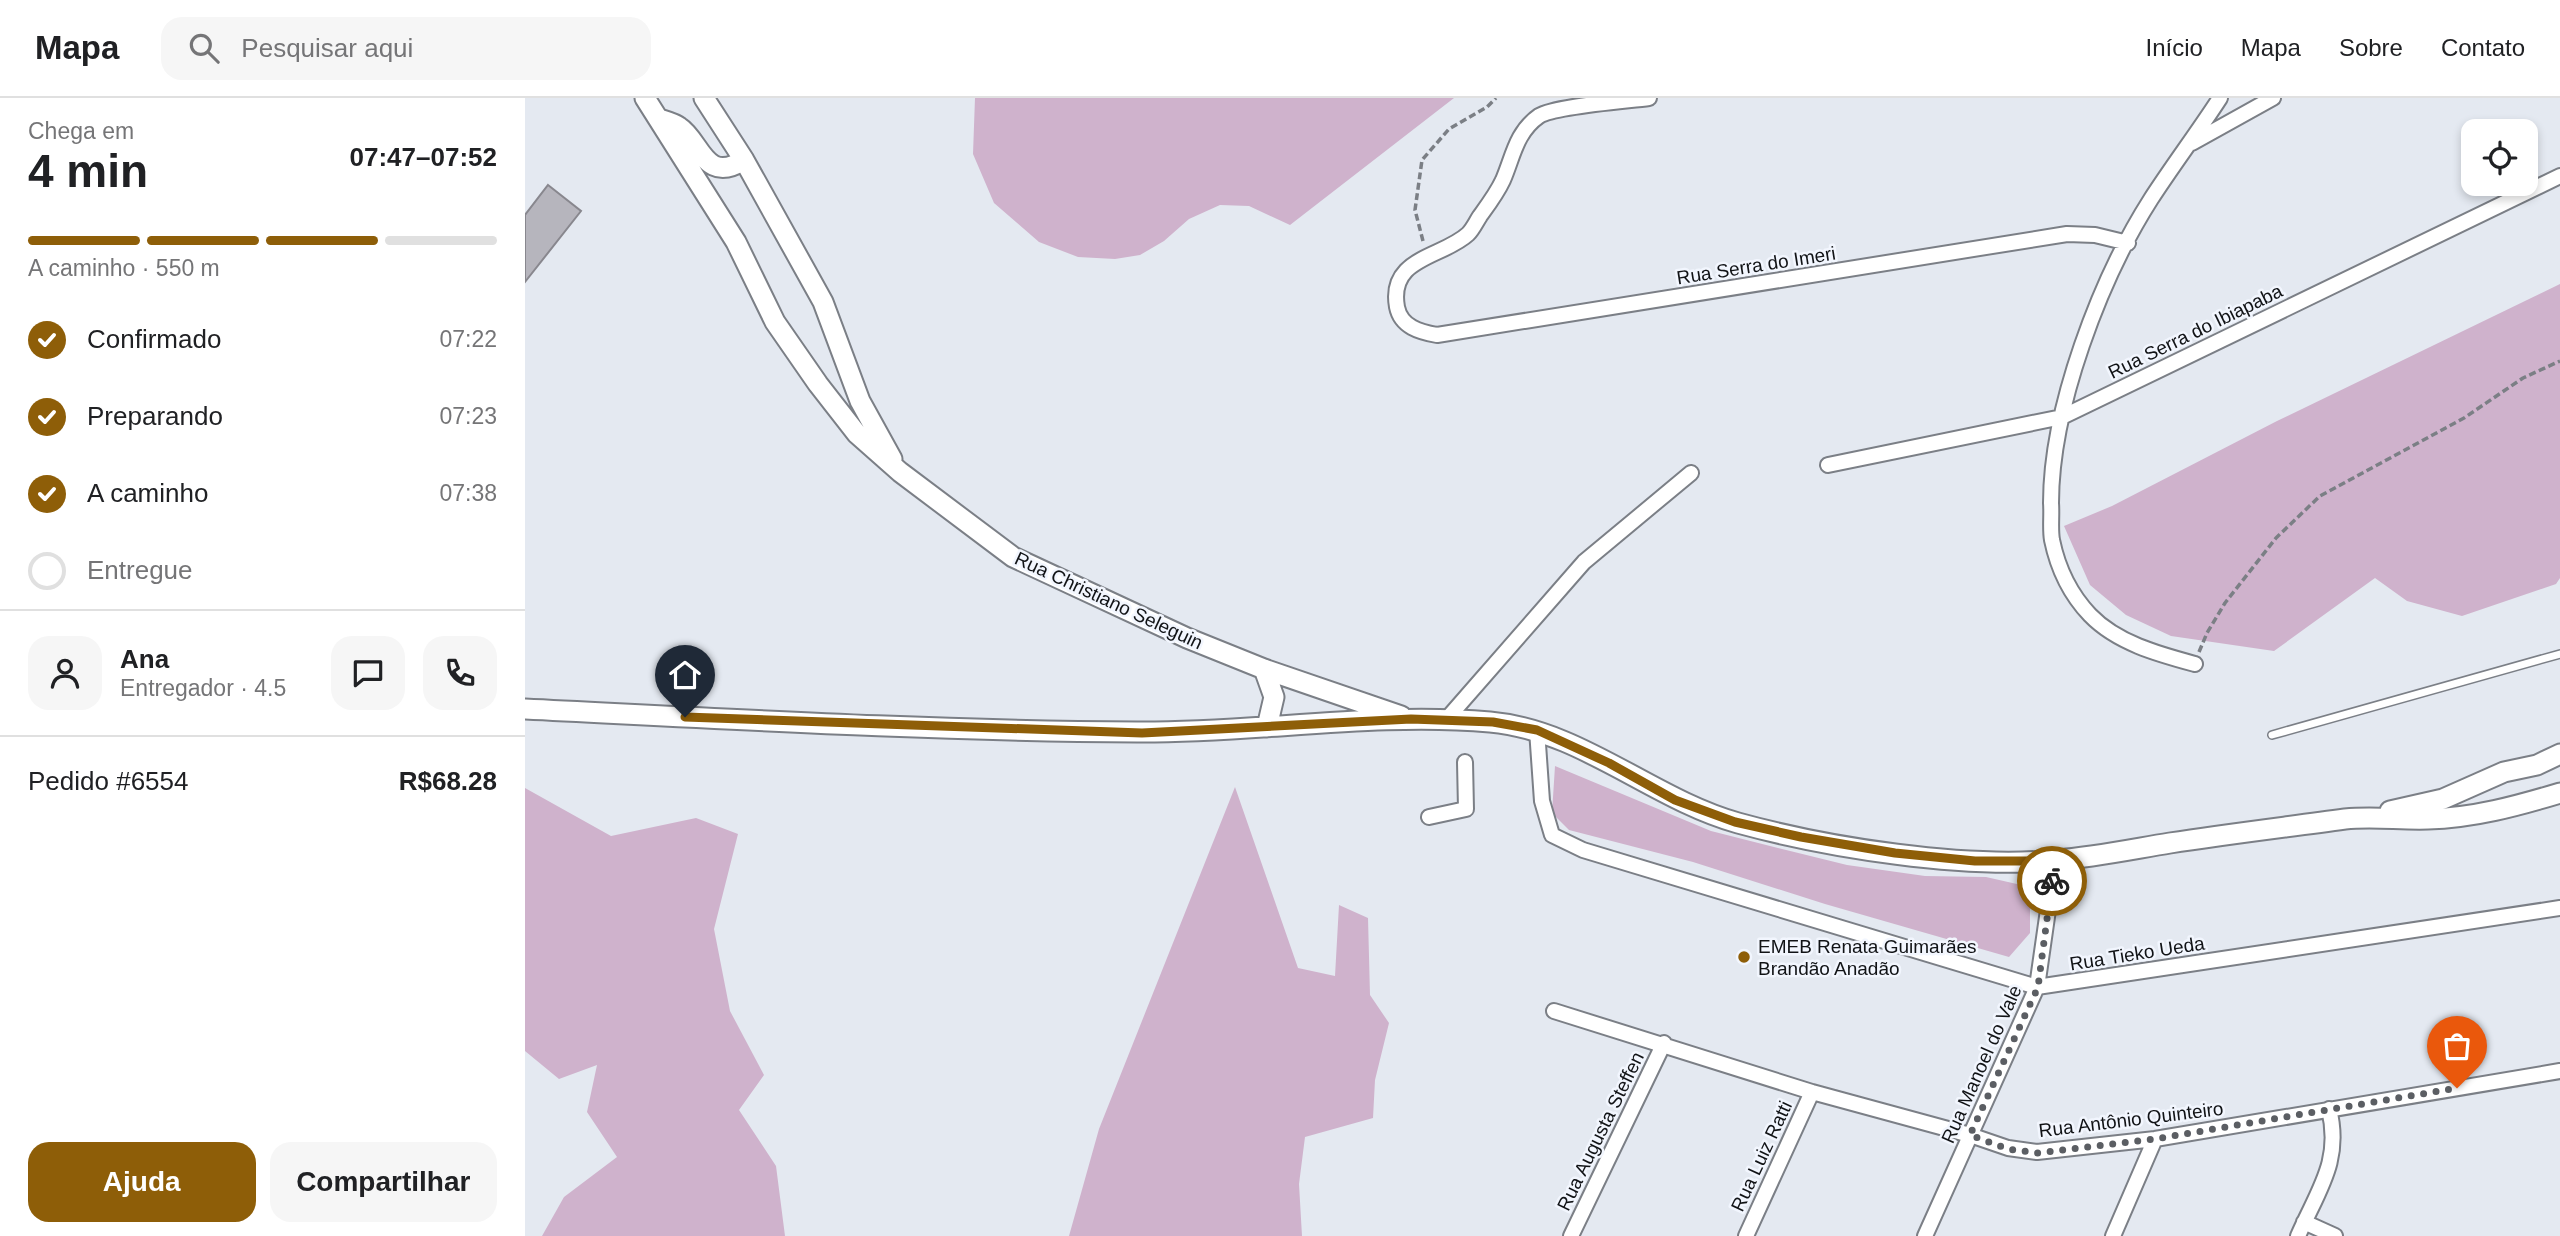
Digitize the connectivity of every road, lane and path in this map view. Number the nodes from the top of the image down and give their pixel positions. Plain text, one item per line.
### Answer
1 (645, 98) edge
2 (704, 98) edge
3 (1496, 98) edge
4 (1649, 98) edge
5 (2220, 98) edge
6 (2273, 98) edge
7 (659, 119) junction
8 (2190, 144) junction
9 (744, 160) junction
10 (2560, 176) edge
11 (2128, 243) junction
12 (1427, 255) junction
13 (2560, 361) edge
14 (2062, 417) junction
15 (1828, 465) dead end
16 (900, 472) junction
17 (1691, 473) dead end
18 (2560, 654) edge
19 (2195, 664) joint
20 (1264, 669) junction
21 (525, 709) edge
22 (1411, 719) junction
23 (1445, 720) junction
24 (1267, 727) junction
25 (1537, 730) junction
26 (2272, 735) dead end
27 (2560, 754) edge
28 (1465, 762) dead end
29 (2560, 793) edge
30 (1429, 817) dead end
31 (2361, 817) junction
32 (2055, 861) junction
33 (2560, 908) edge
34 (2038, 987) junction
35 (1554, 1011) dead end
36 (1664, 1043) junction
37 (2560, 1071) edge
38 (1812, 1092) junction
39 (2329, 1109) junction
40 (1970, 1135) junction
41 (2155, 1139) junction
42 (2304, 1222) junction
43 (1571, 1236) edge
44 (1746, 1236) edge
45 (1925, 1236) edge
46 (2113, 1236) edge
47 (2298, 1236) edge
48 (2335, 1236) edge

1 - 7 main road, Rua Christiano Seleguin
2 - 9 main road
3 - 12 path
4 - 12 street
5 - 8 street
6 - 8 street
7 - 9 main road
7 - 16 main road, Rua Christiano Seleguin
8 - 11 street
9 - 16 main road
10 - 14 street, Rua Serra do Ibiapaba
11 - 12 street, Rua Serra do Imeri
11 - 14 street
13 - 19 path
14 - 15 street, Rua Serra do Ibiapaba
14 - 19 street
16 - 20 main road, Rua Christiano Seleguin
17 - 23 street
18 - 26 lane
20 - 22 main road, Rua Christiano Seleguin
20 - 24 main road
21 - 24 main road
22 - 23 main road
22 - 24 main road
23 - 25 main road
25 - 32 main road
25 - 34 street, Rua Tieko Ueda
27 - 31 main road
28 - 30 street
29 - 31 main road
31 - 32 main road
32 - 34 street, Rua Manoel do Vale
33 - 34 street, Rua Tieko Ueda
34 - 40 street, Rua Manoel do Vale
35 - 36 street, Rua Antônio Quinteiro
36 - 38 street, Rua Antônio Quinteiro
36 - 43 street, Rua Augusta Steffen
37 - 39 street, Rua Antônio Quinteiro
38 - 40 street, Rua Antônio Quinteiro
38 - 44 street, Rua Luiz Ratti
39 - 41 street, Rua Antônio Quinteiro
39 - 42 street
40 - 41 street, Rua Antônio Quinteiro
40 - 45 street, Rua Manoel do Vale
41 - 46 street
42 - 47 street
42 - 48 street

